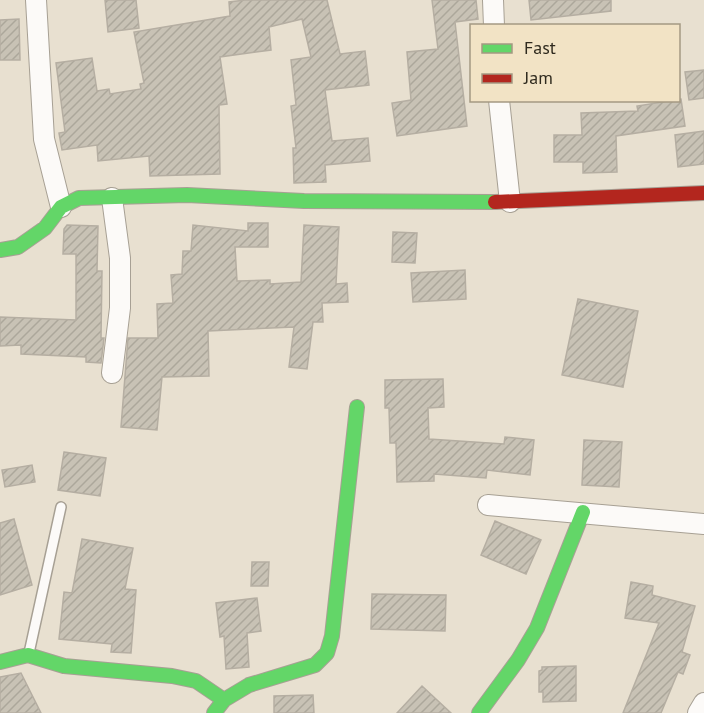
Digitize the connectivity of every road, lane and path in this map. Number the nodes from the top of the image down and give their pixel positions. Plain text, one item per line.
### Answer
1 (36, 0) edge
2 (493, 0) edge
3 (494, 24) edge
4 (499, 102) edge
5 (704, 193) edge
6 (112, 198) junction
7 (510, 202) junction
8 (61, 207) junction
9 (0, 250) edge
10 (112, 373) dead end
11 (357, 407) dead end
12 (488, 505) dead end
13 (61, 507) dead end
14 (583, 512) junction
15 (704, 524) edge
16 (28, 655) junction
17 (0, 662) edge
18 (224, 700) junction
19 (704, 703) edge
20 (214, 713) edge
21 (479, 713) edge
22 (698, 713) edge

1 - 8 street
2 - 3 street
4 - 7 street
5 - 7 street
6 - 7 street
6 - 8 street
6 - 10 street
8 - 9 street
11 - 18 street
12 - 14 street
13 - 16 lane
14 - 15 street
14 - 21 street
16 - 17 street
16 - 18 street
18 - 20 street
19 - 22 street

